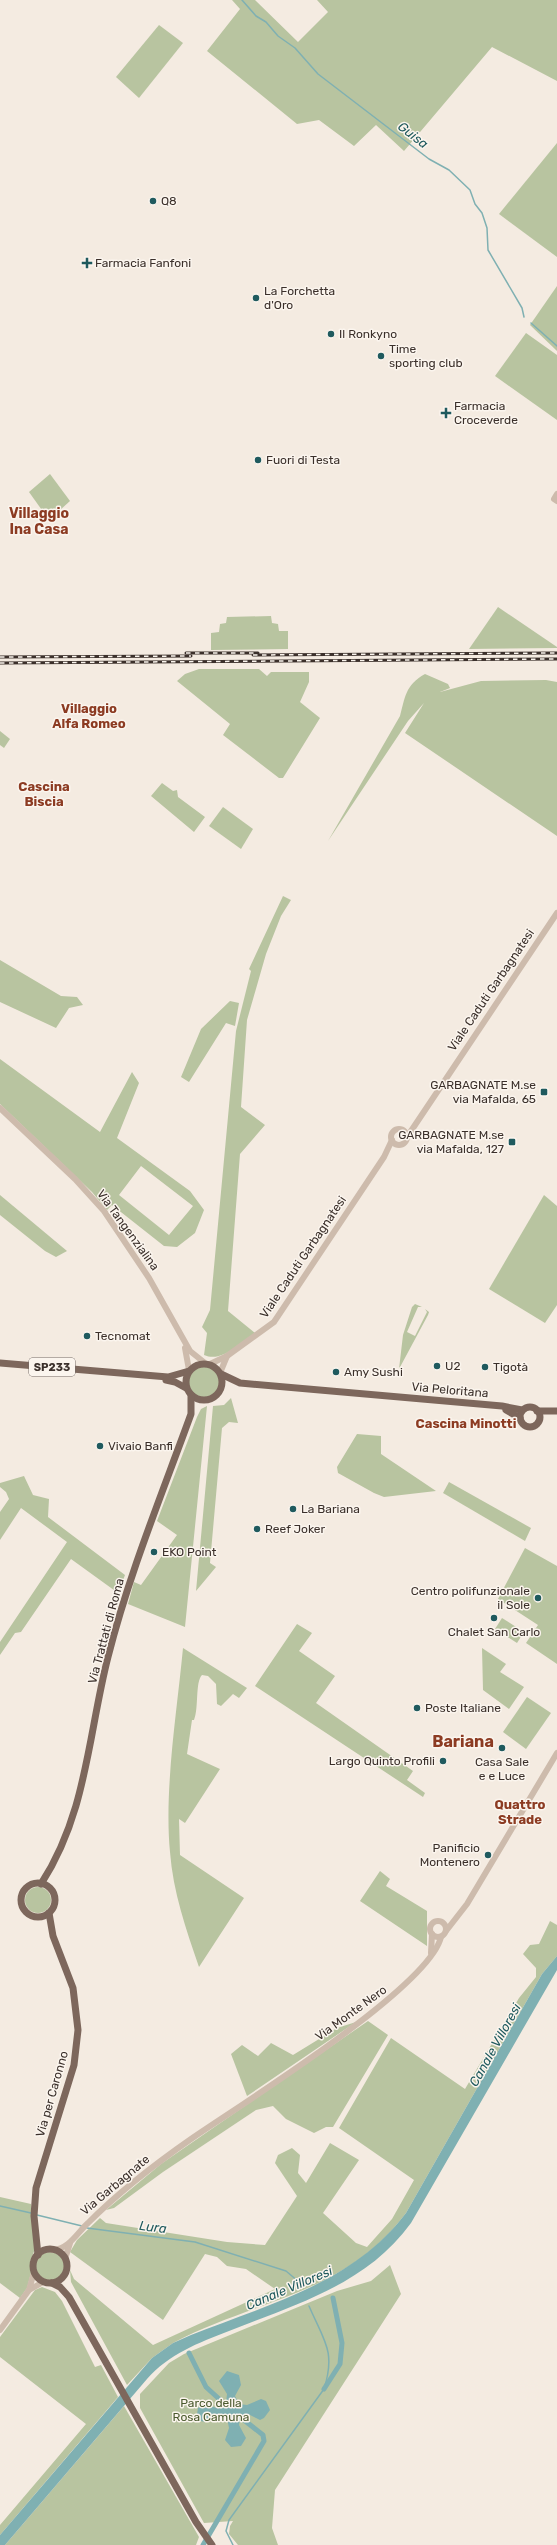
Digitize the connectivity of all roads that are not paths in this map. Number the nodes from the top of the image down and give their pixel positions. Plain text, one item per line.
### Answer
1 (557, 913) edge
2 (0, 1108) edge
3 (417, 1119) junction
4 (401, 1129) junction
5 (407, 1137) junction
6 (392, 1140) junction
7 (401, 1144) junction
8 (384, 1157) junction
9 (174, 1324) junction
10 (226, 1356) junction
11 (0, 1363) edge
12 (207, 1364) junction
13 (189, 1371) junction
14 (118, 1373) junction
15 (220, 1374) junction
16 (240, 1383) junction
17 (186, 1388) junction
18 (219, 1392) junction
19 (191, 1395) junction
20 (374, 1395) junction
21 (202, 1400) junction
22 (522, 1410) junction
23 (537, 1411) junction
24 (557, 1411) edge
25 (191, 1414) junction
26 (557, 1414) edge
27 (520, 1418) junction
28 (539, 1419) junction
29 (557, 1752) edge
30 (56, 1858) junction
31 (41, 1884) junction
32 (50, 1888) junction
33 (49, 1913) junction
34 (460, 1914) junction
35 (37, 1917) junction
36 (442, 1922) junction
37 (446, 1931) junction
38 (432, 1934) junction
39 (53, 1936) junction
40 (440, 1937) junction
41 (429, 1958) junction
42 (175, 2150) joint
43 (36, 2228) junction
44 (72, 2240) junction
45 (53, 2250) junction
46 (38, 2255) junction
47 (65, 2259) junction
48 (34, 2272) junction
49 (64, 2275) junction
50 (43, 2282) junction
51 (52, 2283) junction
52 (29, 2290) junction
53 (69, 2297) junction
54 (0, 2330) edge
55 (212, 2545) edge

1 - 3 street, Viale Caduti Garbagnatesi
2 - 9 street, Via Tangenzialina
3 - 4 street, Viale Caduti Garbagnatesi
3 - 5 street, Viale Caduti Garbagnatesi
4 - 5 street
4 - 6 street
5 - 7 street
6 - 7 street
6 - 8 street, Viale Caduti Garbagnatesi
7 - 8 street, Viale Caduti Garbagnatesi
8 - 10 street, Viale Caduti Garbagnatesi
9 - 12 street, Via Tangenzialina
9 - 13 street, Via Tangenzialina
10 - 12 street, Viale Caduti Garbagnatesi
10 - 15 street
11 - 14 main road, SP233
12 - 13 main road
12 - 15 main road
13 - 14 main road
13 - 17 main road
14 - 17 main road
15 - 16 main road, Via Peloritana
15 - 18 main road
16 - 18 main road, Via Peloritana
16 - 20 main road, Via Peloritana
17 - 19 main road
18 - 21 main road
19 - 21 main road
19 - 25 main road, Via Trattati di Roma
20 - 22 main road, Via Peloritana
20 - 27 main road, Via Peloritana
21 - 25 main road, Via Trattati di Roma
22 - 23 main road
22 - 27 main road
23 - 24 main road
23 - 28 main road
25 - 30 main road, Via Trattati di Roma
26 - 28 main road
27 - 28 main road
29 - 34 street
30 - 31 main road, Via Trattati di Roma
30 - 32 main road, Via Trattati di Roma
31 - 32 main road
31 - 35 main road
32 - 33 main road
33 - 35 main road
33 - 39 main road
34 - 36 street
34 - 37 street
35 - 39 main road
36 - 37 street
36 - 38 street
37 - 40 street
38 - 40 street
38 - 41 street
39 - 43 main road, Via per Caronno
40 - 41 street, Via Monte Nero
41 - 42 street, Via Monte Nero
42 - 44 street, Via Garbagnate
43 - 45 main road
43 - 46 main road
44 - 45 street, Via Garbagnate
44 - 47 street, Via Garbagnate
45 - 46 main road
45 - 47 main road
46 - 48 main road
47 - 49 main road
48 - 50 main road
48 - 52 street
49 - 51 main road
49 - 53 main road
50 - 51 main road
50 - 52 street
51 - 53 main road
52 - 54 street
53 - 55 main road

